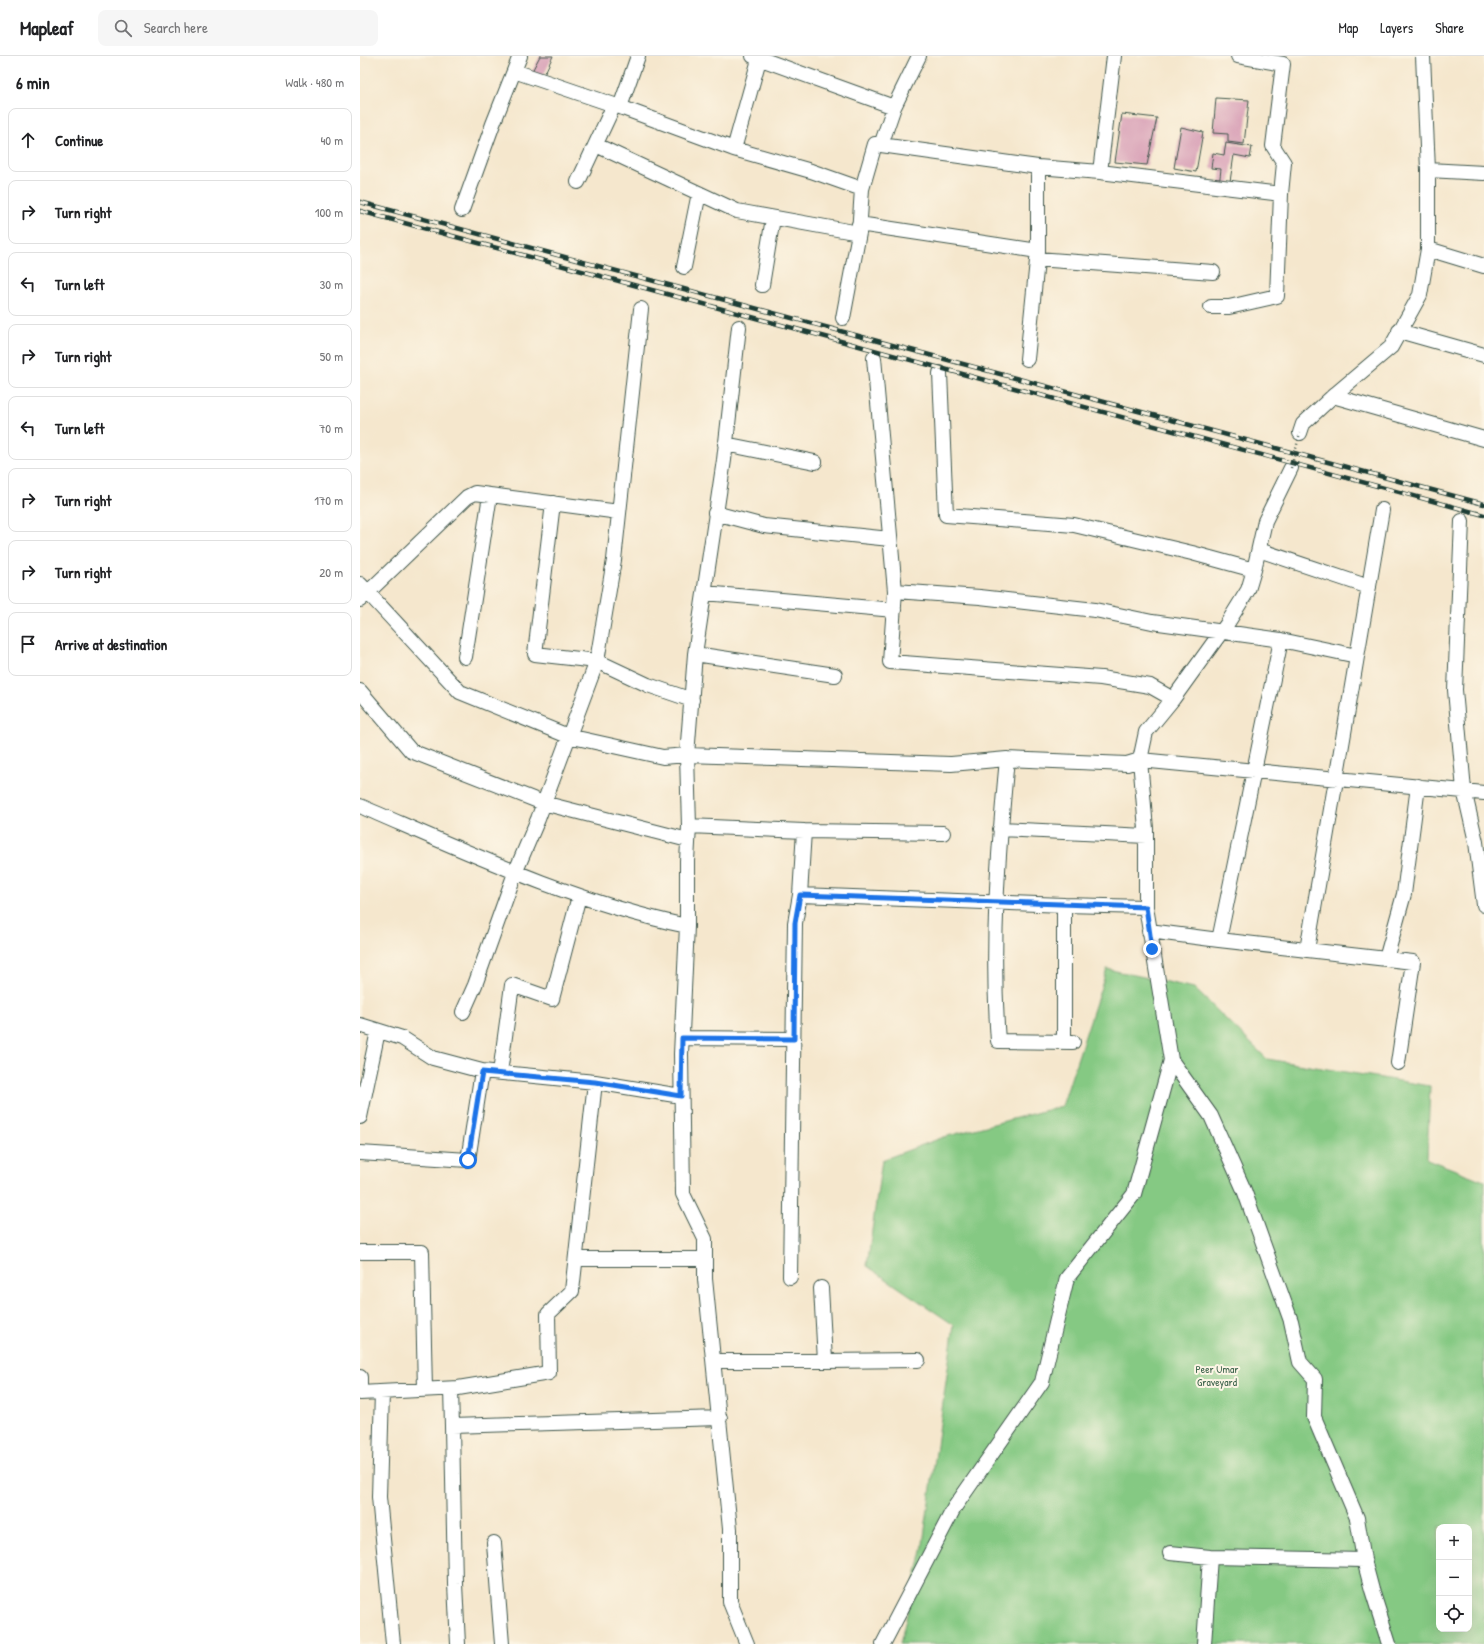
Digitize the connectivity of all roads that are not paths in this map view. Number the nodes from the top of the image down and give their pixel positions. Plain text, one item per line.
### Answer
1 (520, 56) edge
2 (638, 56) edge
3 (919, 56) edge
4 (1114, 56) edge
5 (1238, 56) edge
6 (1423, 56) edge
7 (758, 57) edge
8 (514, 71) junction
9 (617, 106) junction
10 (894, 107) junction
11 (596, 145) junction
12 (880, 145) junction
13 (734, 149) junction
14 (1038, 167) junction
15 (1428, 170) junction
16 (1100, 172) junction
17 (1484, 173) edge
18 (578, 182) dead end
19 (862, 189) junction
20 (699, 193) junction
21 (1281, 194) junction
22 (462, 210) dead end
23 (773, 218) junction
24 (859, 229) junction
25 (1428, 249) junction
26 (1037, 255) junction
27 (1484, 266) edge
28 (684, 267) dead end
29 (1213, 272) dead end
30 (762, 285) dead end
31 (1211, 307) dead end
32 (641, 309) dead end
33 (843, 318) dead end
34 (738, 327) dead end
35 (1399, 331) junction
36 (1484, 355) edge
37 (874, 358) dead end
38 (1027, 359) dead end
39 (940, 373) dead end
40 (1333, 396) junction
41 (1300, 433) road end
42 (1484, 439) edge
43 (725, 444) junction
44 (815, 462) dead end
45 (1291, 468) road end
46 (490, 495) junction
47 (553, 503) junction
48 (1382, 510) dead end
49 (619, 512) junction
50 (715, 513) junction
51 (1462, 521) dead end
52 (890, 539) junction
53 (1259, 550) junction
54 (1254, 570) junction
55 (1369, 587) junction
56 (895, 591) junction
57 (363, 592) edge
58 (705, 593) junction
59 (894, 610) junction
60 (1221, 632) junction
61 (1280, 640) junction
62 (695, 654) junction
63 (1357, 656) junction
64 (464, 657) dead end
65 (597, 661) junction
66 (835, 675) dead end
67 (360, 691) edge
68 (1173, 699) junction
69 (692, 700) junction
70 (568, 736) junction
71 (687, 755) junction
72 (1007, 759) junction
73 (1140, 760) junction
74 (1254, 771) junction
75 (1336, 779) junction
76 (1418, 786) junction
77 (1464, 790) junction
78 (1484, 792) edge
79 (543, 803) junction
80 (360, 806) edge
81 (689, 826) junction
82 (1000, 829) junction
83 (804, 831) junction
84 (943, 833) dead end
85 (1146, 836) junction
86 (688, 840) junction
87 (515, 873) junction
88 (1482, 878) edge
89 (800, 895) junction
90 (579, 896) junction
91 (996, 902) junction
92 (1064, 905) junction
93 (1484, 905) edge
94 (1146, 907) junction
95 (687, 926) junction
96 (1149, 931) junction
97 (1219, 940) junction
98 (1307, 950) junction
99 (1386, 959) junction
100 (463, 1012) dead end
101 (360, 1025) edge
102 (378, 1031) junction
103 (682, 1038) junction
104 (794, 1039) junction
105 (1171, 1060) junction
106 (1398, 1063) dead end
107 (482, 1072) junction
108 (500, 1073) junction
109 (595, 1082) junction
110 (681, 1096) junction
111 (360, 1117) edge
112 (360, 1153) edge
113 (360, 1252) edge
114 (576, 1259) junction
115 (705, 1259) junction
116 (790, 1277) dead end
117 (820, 1288) dead end
118 (918, 1360) dead end
119 (714, 1361) junction
120 (825, 1361) junction
121 (360, 1377) edge
122 (451, 1389) junction
123 (425, 1390) junction
124 (382, 1392) junction
125 (360, 1393) edge
126 (720, 1418) junction
127 (452, 1426) junction
128 (494, 1543) dead end
129 (1170, 1553) dead end
130 (1210, 1557) junction
131 (1364, 1560) junction
132 (393, 1644) edge
133 (458, 1644) edge
134 (502, 1644) edge
135 (747, 1644) edge
136 (883, 1644) edge
137 (1204, 1644) edge
138 (1389, 1644) edge

1 - 8 street
2 - 9 street
3 - 10 street
4 - 16 street
5 - 21 street
6 - 15 street
7 - 10 street
7 - 13 street
8 - 9 street
8 - 22 street
9 - 11 street
9 - 13 street
10 - 12 street
11 - 18 street
11 - 20 street
12 - 14 street
12 - 19 street
13 - 19 street
14 - 16 street
14 - 26 street
15 - 17 street
15 - 25 street
16 - 21 street
19 - 24 street
20 - 23 street
20 - 28 street
21 - 31 street
23 - 24 street
23 - 30 street
24 - 26 street
24 - 33 street
25 - 27 street
25 - 35 street
26 - 29 street
26 - 38 street
32 - 49 street
34 - 43 street
35 - 36 street
35 - 40 street
37 - 52 street
39 - 54 street
40 - 41 street
40 - 42 street
43 - 44 street
43 - 50 street
45 - 53 street
46 - 47 street
46 - 57 street
46 - 64 street
47 - 49 street
47 - 65 street
48 - 55 street
49 - 65 street
50 - 52 street
50 - 58 street
51 - 77 street
52 - 56 street
53 - 54 street
53 - 55 street
54 - 60 street
55 - 63 street
56 - 59 street
56 - 60 street
57 - 70 street
58 - 59 street
58 - 62 street
59 - 68 street
60 - 61 street
60 - 68 street
61 - 63 street
61 - 74 street
62 - 66 street
62 - 69 street
63 - 75 street
65 - 69 street
65 - 70 street
67 - 79 street
68 - 73 street
69 - 71 street
70 - 71 street
70 - 79 street
71 - 72 street
71 - 81 street
72 - 73 street
72 - 82 street
73 - 74 street
73 - 85 street
74 - 75 street
74 - 97 street
75 - 76 street
75 - 98 street
76 - 77 street
76 - 99 street
77 - 78 street
77 - 88 street
79 - 86 street
79 - 87 street
80 - 87 street
81 - 83 street
81 - 86 street
82 - 85 street
82 - 91 street
83 - 84 street
83 - 89 street
85 - 94 street
86 - 95 street
87 - 90 street
87 - 100 street
88 - 93 street
89 - 91 street
89 - 104 street
90 - 95 street
90 - 108 street
91 - 92 street
91 - 92 street
92 - 94 street
94 - 96 street
95 - 103 street
96 - 97 street
96 - 105 street
97 - 98 street
98 - 99 street
99 - 106 street
101 - 102 street
102 - 107 street
102 - 111 street
103 - 104 street
103 - 110 street
104 - 116 street
105 - 131 street
105 - 136 street
107 - 108 street
107 - 112 street
108 - 109 street
109 - 110 street
109 - 114 street
110 - 115 street
113 - 123 street
114 - 115 street
114 - 122 street
115 - 119 street
117 - 120 street
118 - 120 street
119 - 120 street
119 - 126 street
121 - 125 street
122 - 123 street
122 - 127 street
123 - 124 street
124 - 125 street
124 - 132 street
126 - 127 street
126 - 135 street
127 - 133 street
128 - 134 street
129 - 130 street
130 - 131 street
130 - 137 street
131 - 138 street

